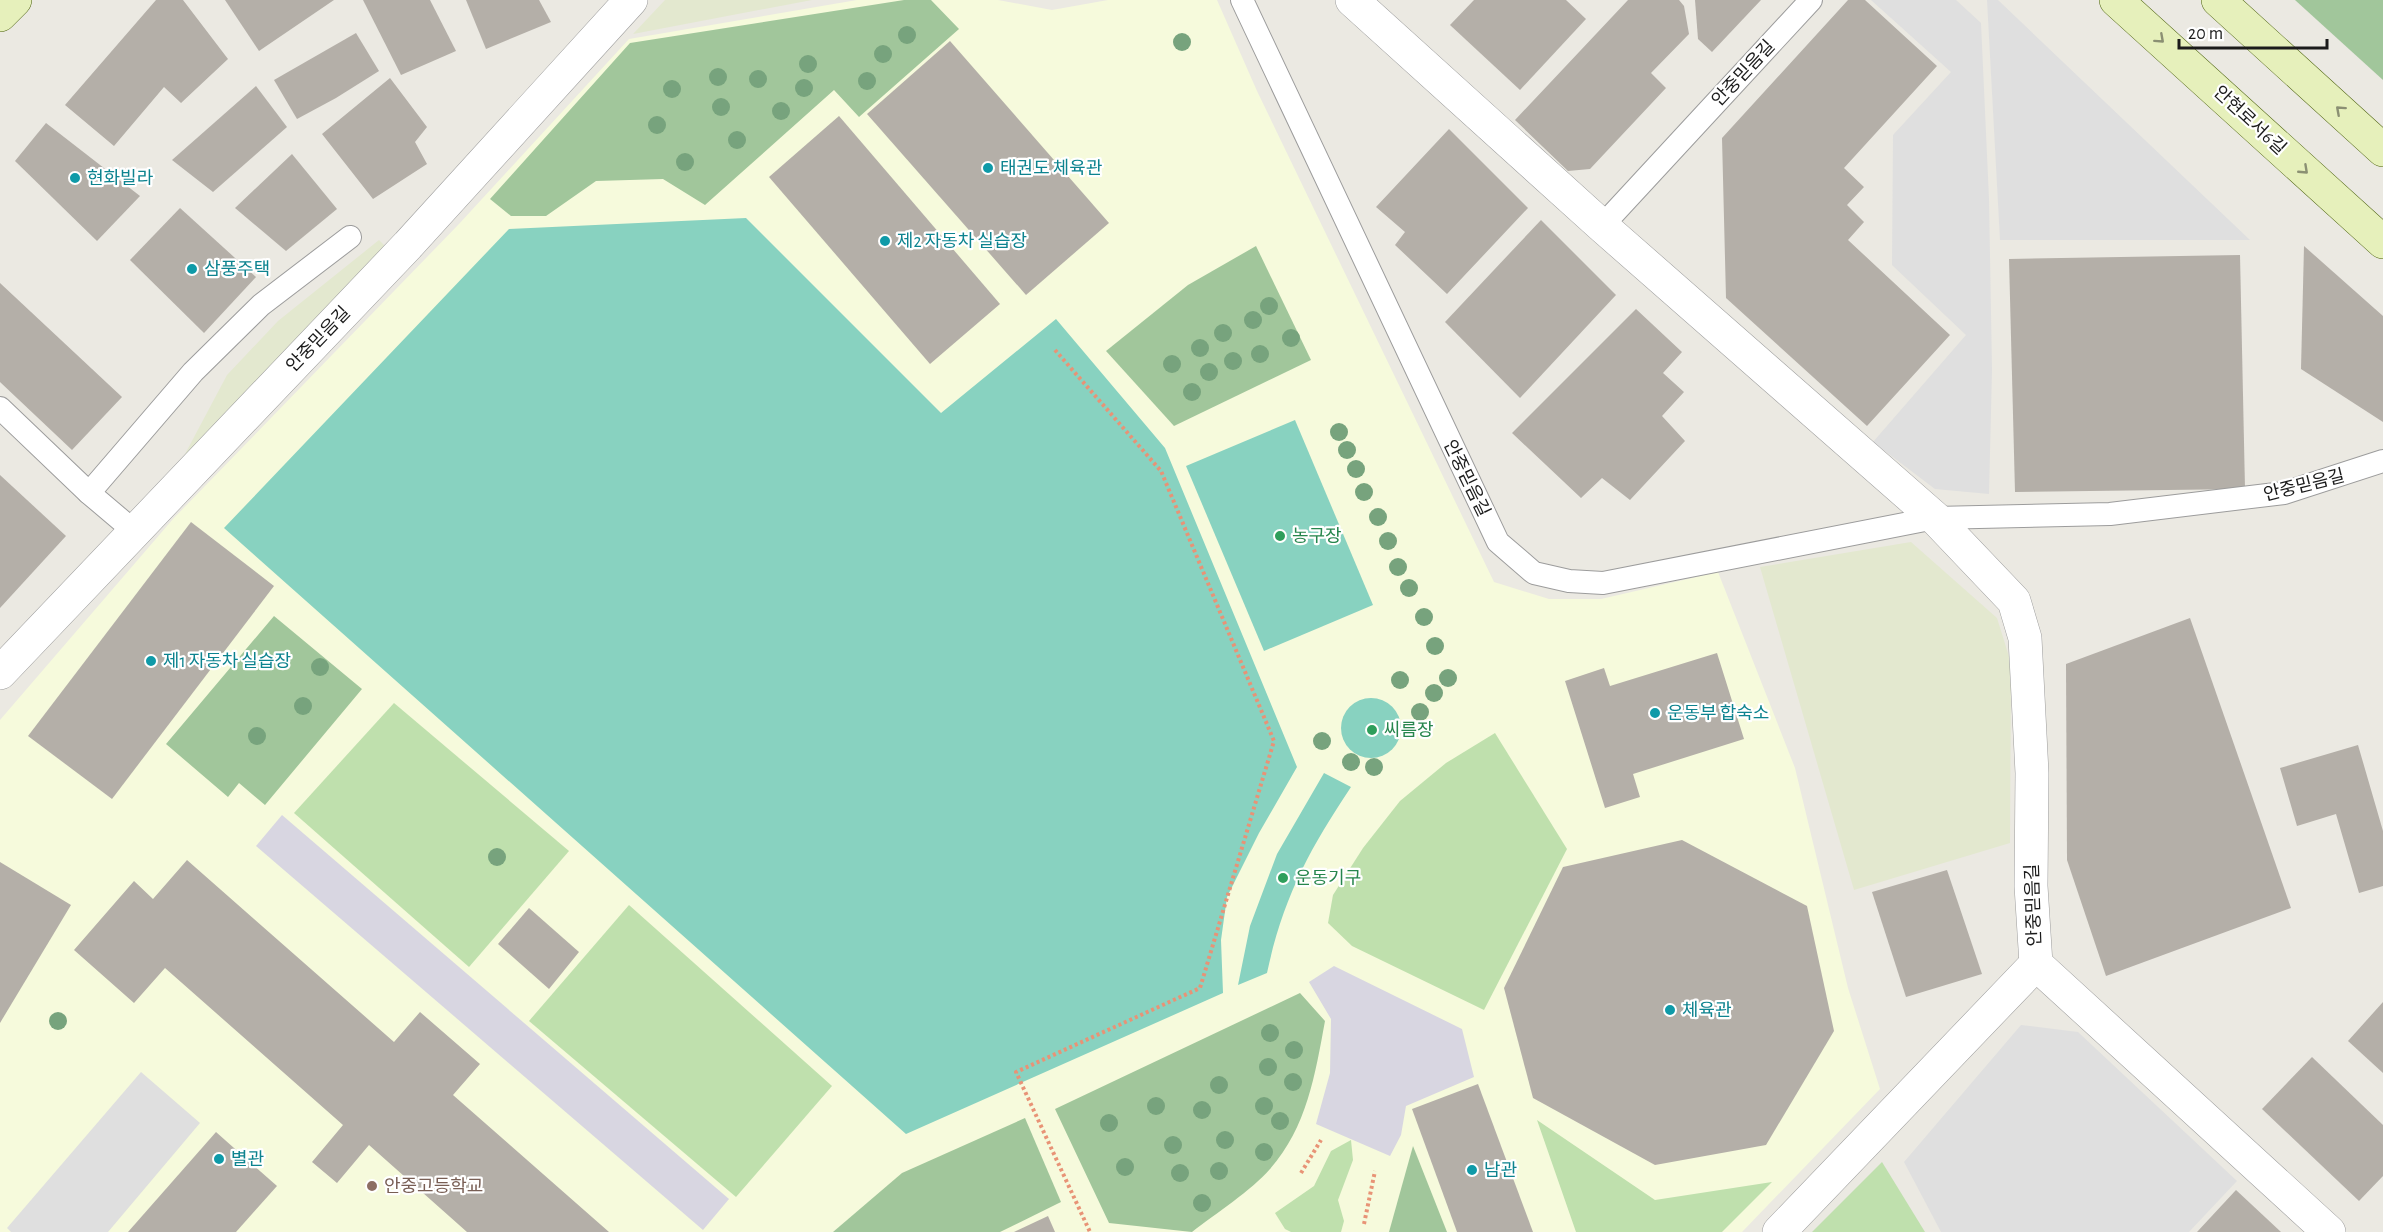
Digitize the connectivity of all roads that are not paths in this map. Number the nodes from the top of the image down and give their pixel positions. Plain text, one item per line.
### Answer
1 (15, 0) edge
2 (631, 0) edge
3 (1242, 0) edge
4 (1353, 0) edge
5 (1811, 0) edge
6 (2116, 0) edge
7 (2218, 0) edge
8 (0, 15) edge
9 (2383, 150) edge
10 (1602, 226) junction
11 (350, 237) dead end
12 (2383, 242) edge
13 (0, 408) edge
14 (2383, 461) edge
15 (89, 493) junction
16 (1935, 518) junction
17 (134, 531) junction
18 (0, 673) edge
19 (2036, 964) junction
20 (1779, 1232) edge
21 (2329, 1232) edge

1 - 8 street
2 - 17 street, 안중믿음길
3 - 16 lane, 안중믿음길
4 - 10 street, 안중믿음길
5 - 10 lane, 안중믿음길
6 -> 12 street, 안현로서6길
9 -> 7 street
10 - 16 street, 안중믿음길
11 - 15 lane
13 - 15 lane
14 - 16 lane, 안중믿음길
15 - 17 lane
16 - 19 street, 안중믿음길
17 - 18 street, 안중믿음길
19 - 20 street
19 - 21 street, 안중믿음길

